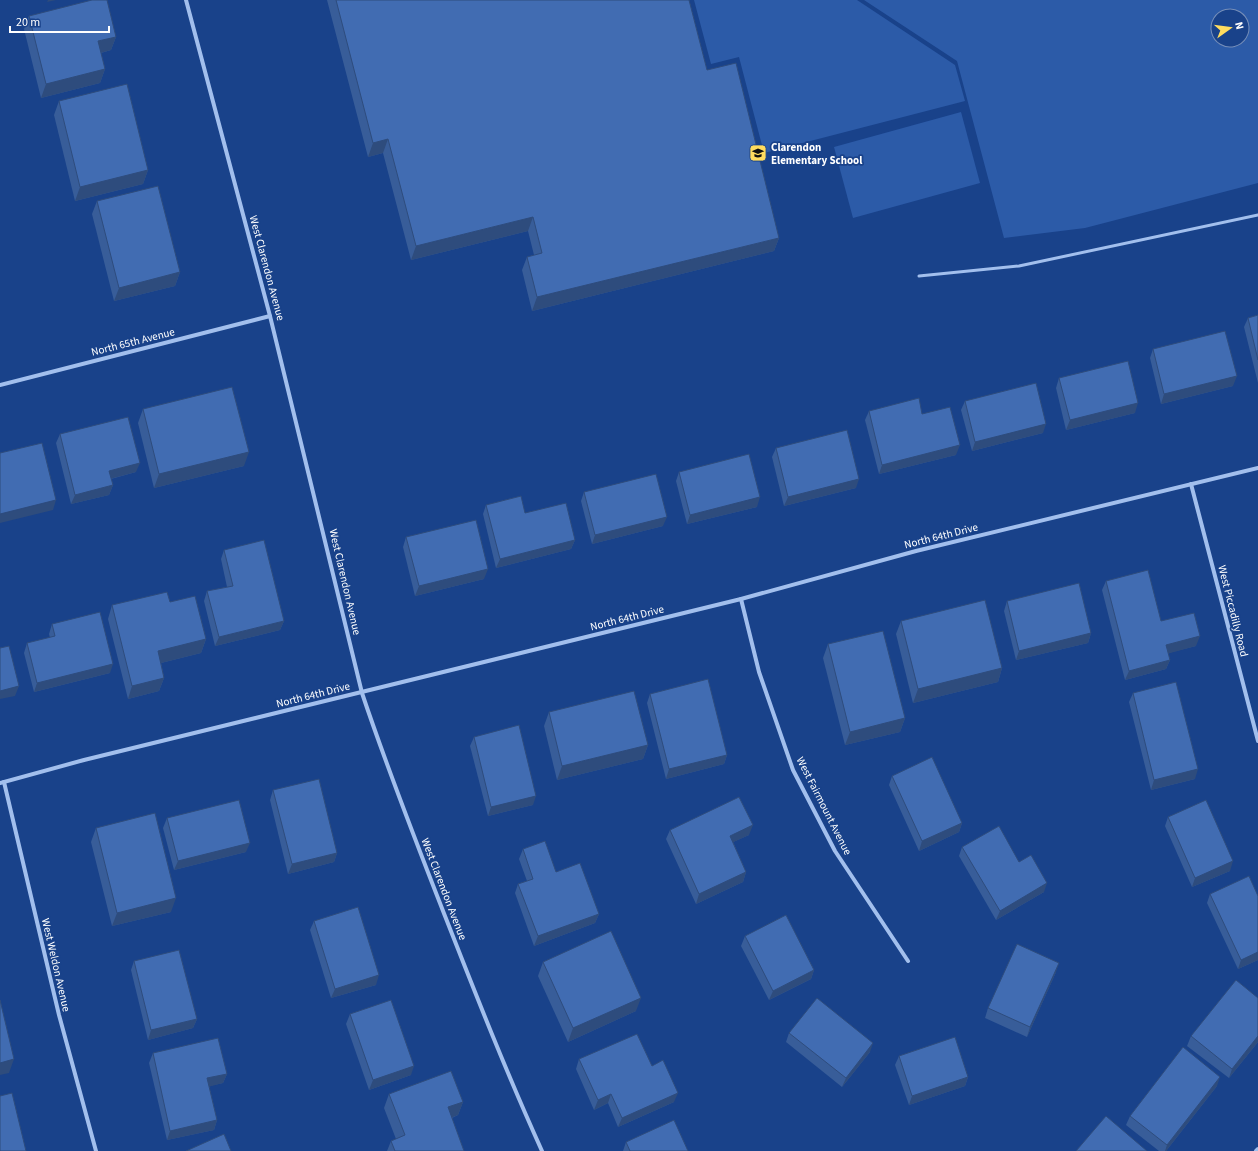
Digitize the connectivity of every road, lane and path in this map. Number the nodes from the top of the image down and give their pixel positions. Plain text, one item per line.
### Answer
1 (186, 0) edge
2 (1258, 215) edge
3 (920, 276) dead end
4 (270, 316) junction
5 (0, 385) edge
6 (1258, 468) edge
7 (1191, 484) junction
8 (741, 599) junction
9 (362, 693) junction
10 (1258, 741) edge
11 (2, 782) edge
12 (908, 960) dead end
13 (1258, 1148) edge
14 (96, 1151) edge
15 (542, 1151) edge
16 (1256, 1151) edge

1 - 4 street, West Clarendon Avenue
2 - 3 lane
4 - 5 street, North 65th Avenue
4 - 9 street, West Clarendon Avenue
6 - 7 street, North 64th Drive
7 - 8 street, North 64th Drive
7 - 10 street, West Piccadilly Road
8 - 9 street, North 64th Drive
8 - 12 street, West Fairmount Avenue
9 - 11 street, North 64th Drive
9 - 15 street, West Clarendon Avenue
11 - 14 street, West Weldon Avenue
13 - 16 street

